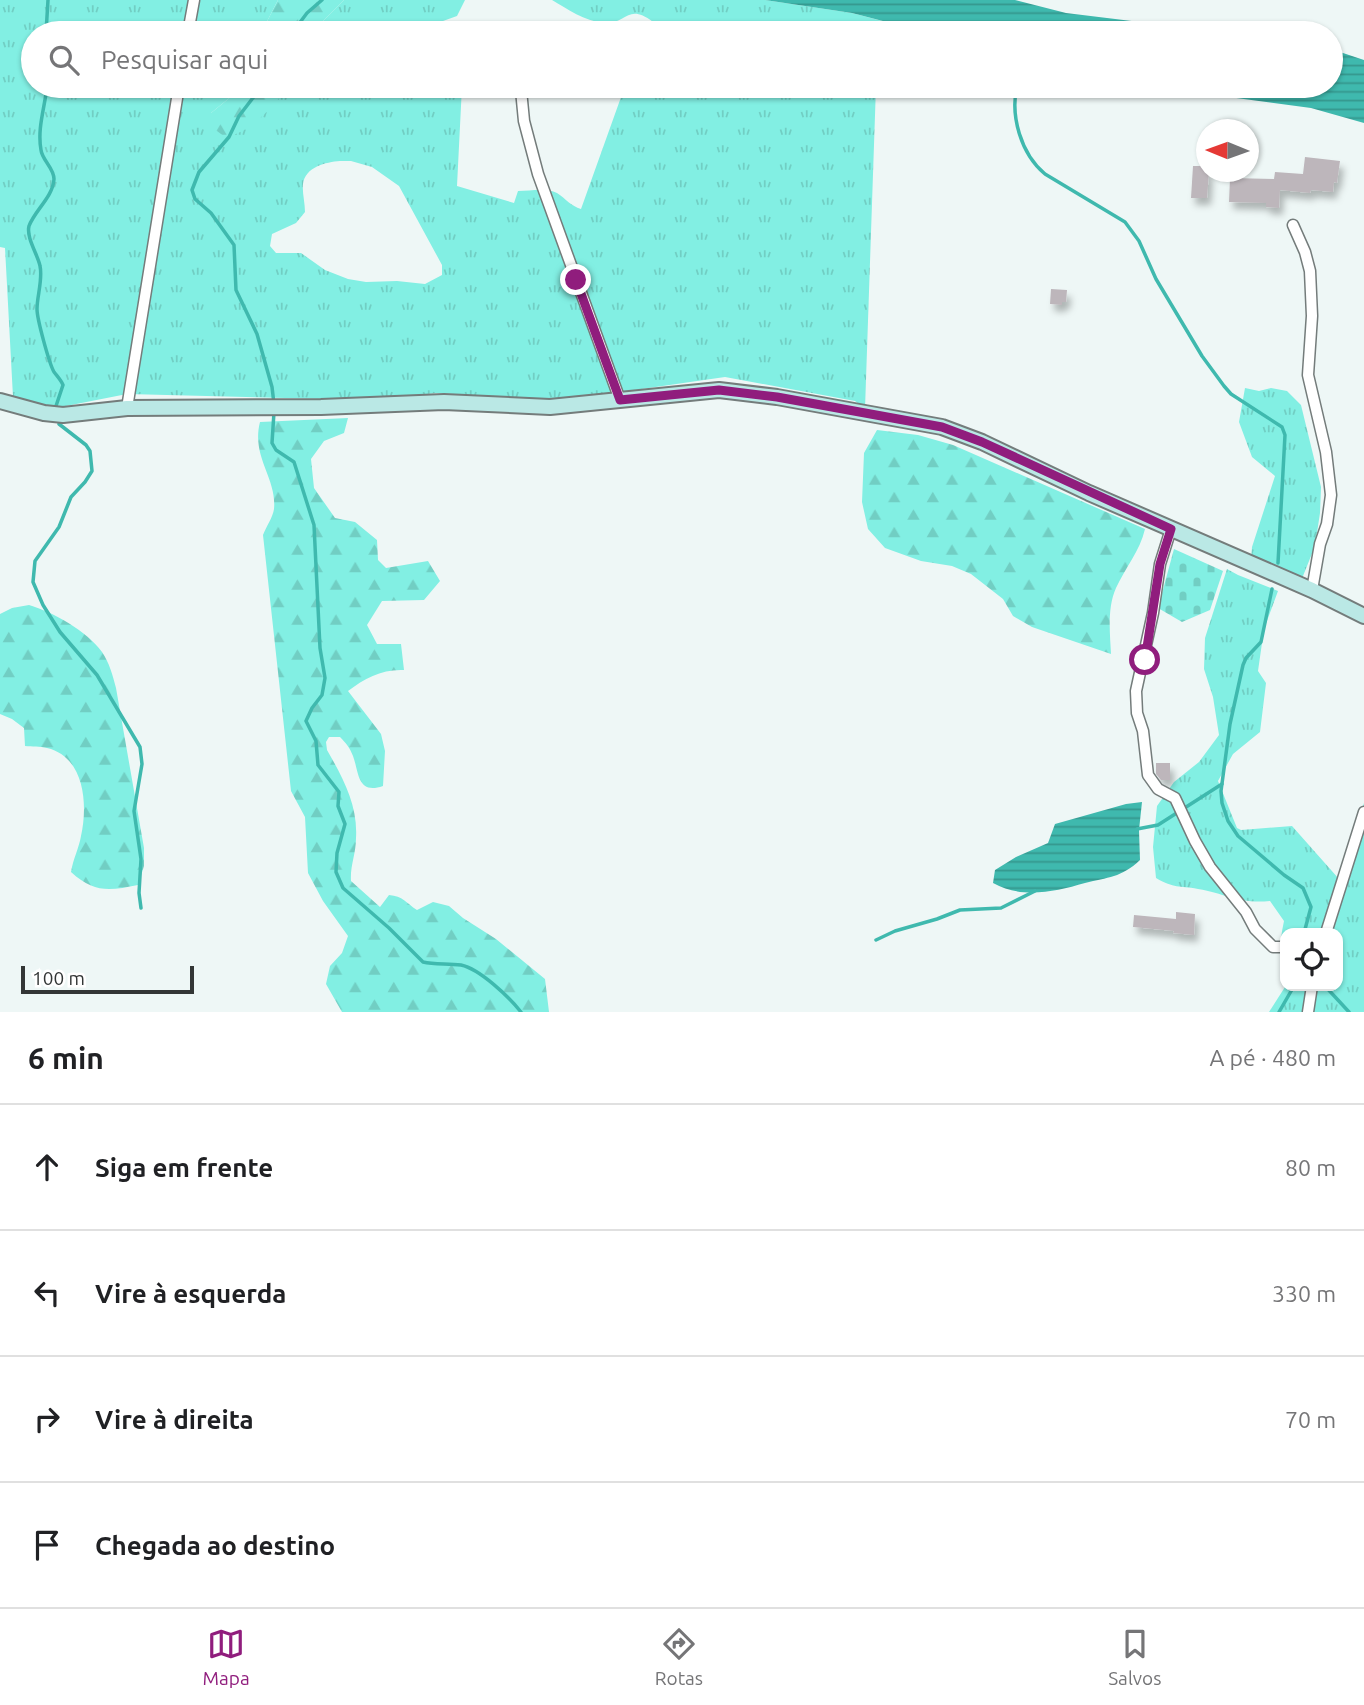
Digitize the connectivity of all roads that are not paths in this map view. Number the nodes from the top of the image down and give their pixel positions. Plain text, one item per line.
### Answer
1 (194, 0) edge
2 (190, 21) edge
3 (177, 98) edge
4 (522, 98) edge
5 (1293, 225) dead end
6 (620, 400) junction
7 (0, 401) edge
8 (127, 408) junction
9 (1171, 529) junction
10 (1312, 590) junction
11 (1364, 615) edge
12 (1364, 812) edge
13 (1328, 928) edge
14 (1280, 947) edge
15 (1311, 991) edge
16 (1308, 1012) edge

1 - 2 street
3 - 8 street
4 - 6 street
5 - 10 street
6 - 8 main road
6 - 9 main road
7 - 8 main road
9 - 10 main road
9 - 14 street
10 - 11 main road
12 - 13 street
15 - 16 street

